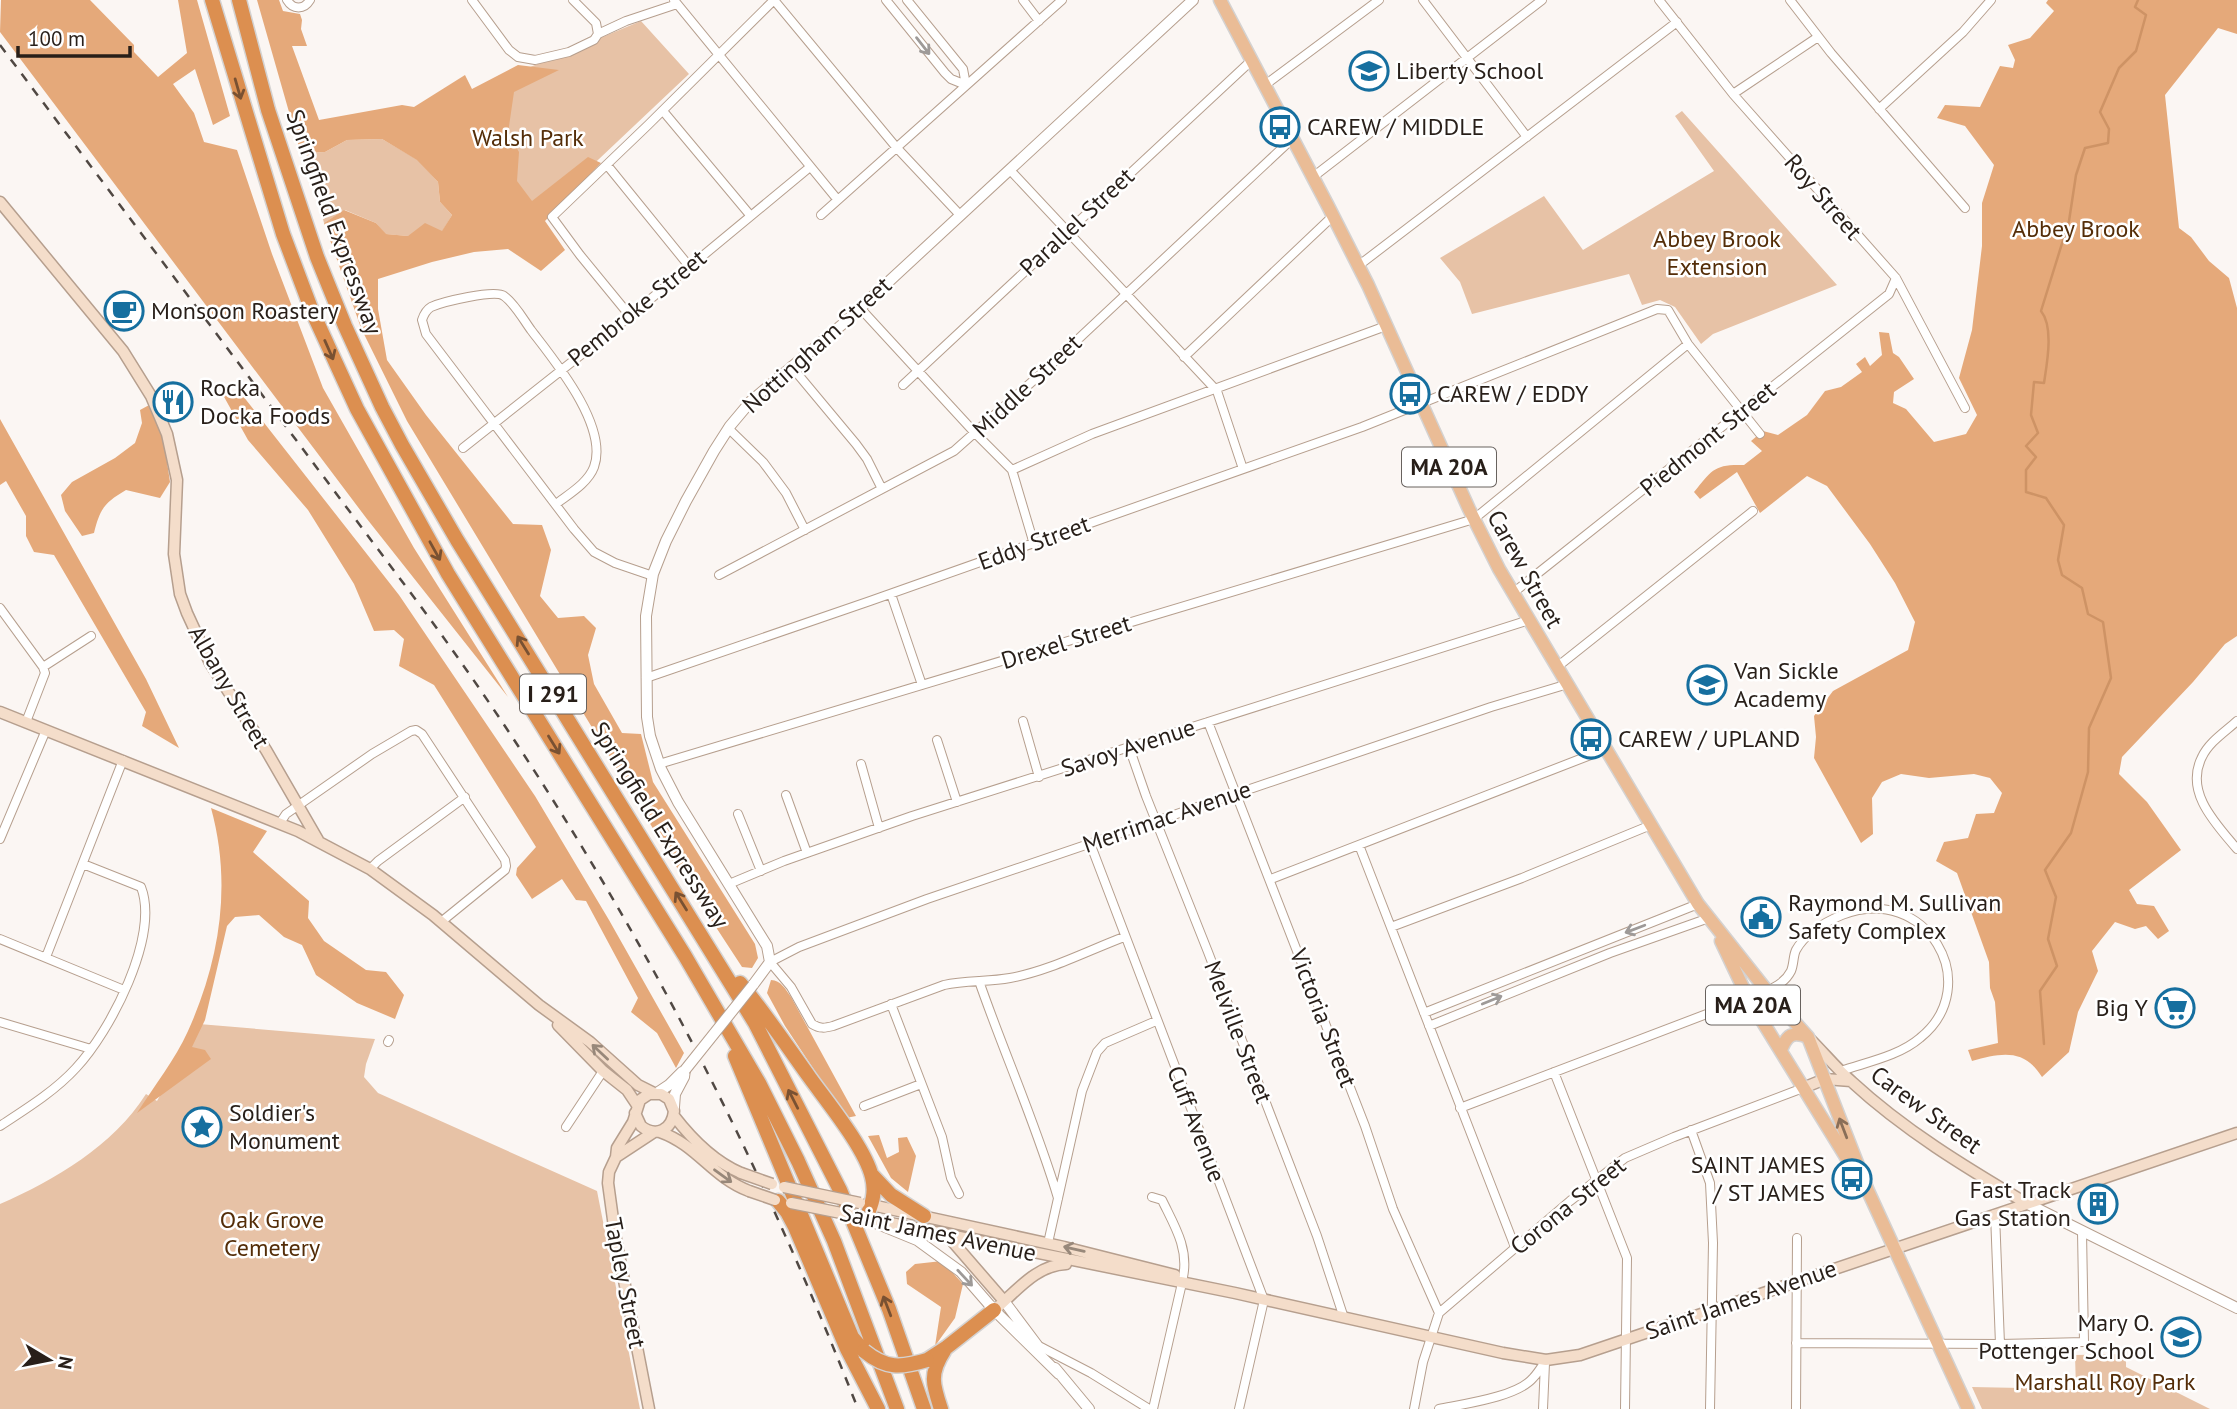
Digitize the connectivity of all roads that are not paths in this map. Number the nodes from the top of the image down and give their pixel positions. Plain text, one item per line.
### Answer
1 (212, 0) edge
2 (239, 0) edge
3 (287, 0) edge
4 (310, 0) edge
5 (472, 0) edge
6 (573, 0) edge
7 (774, 0) edge
8 (886, 0) edge
9 (1023, 0) edge
10 (1062, 0) edge
11 (1193, 0) edge
12 (1220, 0) edge
13 (1379, 0) edge
14 (1423, 0) edge
15 (1542, 0) edge
16 (1659, 0) edge
17 (1790, 0) edge
18 (1991, 0) edge
19 (675, 2) edge
20 (909, 2) edge
21 (897, 14) junction
22 (919, 15) junction
23 (1040, 21) junction
24 (1677, 22) junction
25 (906, 25) junction
26 (598, 34) junction
27 (1818, 37) junction
28 (719, 55) junction
29 (1468, 58) junction
30 (1252, 60) junction
31 (966, 85) junction
32 (1265, 85) junction
33 (1733, 93) junction
34 (1879, 109) junction
35 (663, 111) junction
36 (1527, 137) junction
37 (1293, 138) junction
38 (896, 147) junction
39 (607, 165) junction
40 (810, 167) junction
41 (1010, 170) junction
42 (1313, 177) junction
43 (836, 199) junction
44 (0, 202) edge
45 (1965, 208) dead end
46 (751, 215) junction
47 (821, 215) dead end
48 (960, 215) junction
49 (1334, 216) junction
50 (1066, 231) junction
51 (689, 266) junction
52 (1359, 266) junction
53 (1896, 278) junction
54 (1125, 295) junction
55 (860, 308) junction
56 (630, 316) junction
57 (1386, 326) junction
58 (1688, 344) junction
59 (1184, 357) junction
60 (791, 366) junction
61 (561, 369) junction
62 (917, 370) junction
63 (902, 385) dead end
64 (1215, 389) junction
65 (1420, 403) junction
66 (1965, 408) dead end
67 (1741, 412) junction
68 (496, 423) junction
69 (729, 428) junction
70 (975, 433) junction
71 (1760, 434) dead end
72 (463, 449) dead end
73 (1242, 469) junction
74 (1012, 470) junction
75 (882, 489) junction
76 (556, 504) junction
77 (1753, 511) dead end
78 (1474, 519) junction
79 (805, 530) junction
80 (1034, 544) junction
81 (719, 575) dead end
82 (653, 576) junction
83 (1513, 593) junction
84 (891, 594) junction
85 (0, 608) edge
86 (1529, 620) junction
87 (91, 636) dead end
88 (43, 667) junction
89 (1557, 667) junction
90 (646, 678) junction
91 (1567, 684) junction
92 (922, 685) junction
93 (0, 712) edge
94 (1023, 721) dead end
95 (2237, 721) edge
96 (26, 722) junction
97 (1209, 722) junction
98 (46, 730) junction
99 (937, 740) dead end
100 (1129, 747) junction
101 (1606, 750) junction
102 (122, 760) junction
103 (659, 764) junction
104 (861, 764) dead end
105 (1039, 777) junction
106 (1236, 794) junction
107 (786, 796) dead end
108 (464, 797) junction
109 (957, 802) junction
110 (299, 806) junction
111 (738, 814) dead end
112 (1156, 821) junction
113 (280, 823) junction
114 (1651, 825) junction
115 (879, 828) junction
116 (0, 839) edge
117 (318, 840) junction
118 (1090, 843) junction
119 (1359, 845) junction
120 (2237, 849) edge
121 (807, 853) junction
122 (83, 863) junction
123 (370, 869) junction
124 (761, 871) junction
125 (1271, 879) junction
126 (729, 884) junction
127 (1698, 904) junction
128 (1709, 918) junction
129 (441, 922) junction
130 (1391, 927) junction
131 (703, 937) junction
132 (1124, 937) junction
133 (0, 939) edge
134 (46, 957) junction
135 (770, 962) junction
136 (979, 981) junction
137 (702, 985) junction
138 (124, 990) junction
139 (1767, 991) junction
140 (1748, 998) junction
141 (891, 1004) junction
142 (539, 1005) junction
143 (1424, 1013) junction
144 (1156, 1021) junction
145 (0, 1022) edge
146 (1429, 1026) junction
147 (1808, 1037) junction
148 (91, 1049) junction
149 (1781, 1050) junction
150 (685, 1070) junction
151 (603, 1071) junction
152 (1842, 1071) junction
153 (1554, 1072) junction
154 (1825, 1079) junction
155 (1851, 1081) junction
156 (921, 1084) junction
157 (1803, 1088) junction
158 (655, 1093) junction
159 (864, 1105) dead end
160 (1460, 1108) junction
161 (636, 1109) junction
162 (674, 1111) junction
163 (0, 1126) edge
164 (566, 1127) dead end
165 (1691, 1130) junction
166 (657, 1132) junction
167 (2237, 1133) edge
168 (617, 1157) junction
169 (872, 1174) junction
170 (1596, 1180) junction
171 (1868, 1191) junction
172 (960, 1194) dead end
173 (1153, 1197) dead end
174 (1058, 1199) junction
175 (781, 1201) junction
176 (2026, 1203) junction
177 (866, 1209) junction
178 (1995, 1214) junction
179 (924, 1216) junction
180 (2082, 1232) junction
181 (946, 1234) junction
182 (1797, 1238) dead end
183 (1048, 1243) junction
184 (1515, 1247) junction
185 (1894, 1250) junction
186 (1090, 1264) junction
187 (1182, 1280) junction
188 (1797, 1281) junction
189 (1264, 1300) junction
190 (999, 1306) junction
191 (2237, 1308) edge
192 (1712, 1310) junction
193 (1439, 1313) junction
194 (1344, 1318) junction
195 (1430, 1337) junction
196 (1627, 1339) junction
197 (1796, 1343) junction
198 (1938, 1343) junction
199 (2000, 1344) junction
200 (1037, 1345) junction
201 (947, 1347) junction
202 (1545, 1360) junction
203 (1059, 1374) junction
204 (649, 1409) edge
205 (878, 1409) edge
206 (897, 1409) edge
207 (924, 1409) edge
208 (941, 1409) edge
209 (1089, 1409) edge
210 (1151, 1409) edge
211 (1240, 1409) edge
212 (1413, 1409) edge
213 (1439, 1409) edge
214 (1543, 1409) edge
215 (1625, 1409) edge
216 (1710, 1409) edge
217 (1796, 1409) edge
218 (1968, 1409) edge

1 -> 137 highway, Springfield Expressway / I 291
131 -> 2 highway, Springfield Expressway / I 291
3 - 4 street
5 - 26 street
6 - 26 street
7 - 28 street
7 - 38 street
8 - 21 street
9 - 23 street
10 - 23 street
11 - 41 street, Nottingham Street
12 - 30 main road, Carew Street / MA 20A
13 - 32 street
14 - 29 street
15 - 29 street
16 - 24 street, Roy Street
17 - 27 street
18 - 34 street
19 - 26 street
19 - 28 street
20 - 21 street
20 - 22 street
21 - 25 street
22 - 25 street
22 - 31 street
23 - 31 street
24 - 33 street, Roy Street
24 - 36 street
25 -> 31 street
27 - 33 street
27 - 34 street
28 - 35 street
28 - 40 street
29 - 36 street
29 - 42 street
30 - 32 main road, Carew Street / MA 20A
30 - 50 street, Parallel Street
31 - 38 street
32 - 37 main road, Carew Street / MA 20A
33 - 53 street, Roy Street
34 - 45 street
35 - 39 street
35 - 46 street
36 - 52 street
37 - 42 main road, Carew Street / MA 20A
37 - 54 street, Middle Street
38 - 43 street
38 - 48 street
39 - 51 street
39 - 56 street
40 - 43 street
40 - 46 street, Pembroke Street
41 - 48 street, Nottingham Street
41 - 50 street
42 - 49 main road, Carew Street / MA 20A
43 - 47 street
44 - 110 main road, Albany Street
46 - 51 street, Pembroke Street
48 - 55 street, Nottingham Street
49 - 52 main road, Carew Street / MA 20A
49 - 59 street
50 - 54 street
50 - 62 street, Parallel Street
51 - 56 street, Pembroke Street
52 - 57 main road, Carew Street / MA 20A
53 - 66 street, Roy Street
53 - 67 street, Piedmont Street
54 - 59 street
54 - 70 street, Middle Street
55 - 60 street, Nottingham Street
55 - 62 street
56 - 61 street, Pembroke Street
57 - 64 street
57 - 65 main road, Carew Street / MA 20A
58 - 65 street, Eddy Street
58 - 67 street
58 - 78 street
59 - 64 street
60 - 69 street, Nottingham Street
60 - 75 street
61 - 68 street, Pembroke Street
61 - 68 street
61 - 76 street
62 - 63 street, Parallel Street
62 - 70 street
64 - 73 street
64 - 74 street
65 - 73 street, Eddy Street
65 - 78 main road, Carew Street / MA 20A
67 - 71 street
67 - 83 street, Piedmont Street
68 - 72 street, Pembroke Street
68 - 76 street
69 - 79 street
69 - 82 street, Nottingham Street
70 - 74 street
70 - 75 street, Middle Street
73 - 80 street, Eddy Street
74 - 80 street
75 - 79 street, Middle Street
76 - 82 street
77 - 89 street
78 - 83 main road, Carew Street / MA 20A
78 - 92 street, Drexel Street
79 - 81 street, Middle Street
80 - 84 street, Eddy Street
82 - 90 street, Nottingham Street
83 - 86 main road, Carew Street / MA 20A
84 - 90 street, Eddy Street
84 - 92 street
85 - 88 street
86 - 89 main road, Carew Street / MA 20A
86 - 97 street, Savoy Avenue
87 - 88 street
88 - 96 street
89 - 91 main road, Carew Street / MA 20A
90 - 103 street, Nottingham Street
91 - 101 main road, Carew Street / MA 20A
91 - 106 street, Merrimac Avenue
92 - 103 street, Drexel Street
93 - 96 main road
94 - 105 street
95 - 120 street
96 - 98 main road
97 - 100 street, Savoy Avenue
97 - 106 street, Victoria Street
98 - 102 main road
98 - 116 street
99 - 109 street
100 - 105 street, Savoy Avenue
100 - 112 street, Melville Street
101 - 114 main road, Carew Street / MA 20A
101 - 119 street
102 - 113 main road
102 - 122 street
103 - 126 street, Nottingham Street
104 - 115 street
105 - 109 street, Savoy Avenue
106 - 112 street, Merrimac Avenue
106 - 125 street, Victoria Street
107 - 121 street
108 - 110 street
108 - 123 street
108 - 129 street
109 - 115 street, Savoy Avenue
110 - 113 street
110 - 117 main road, Albany Street
111 - 124 street
112 - 118 street, Merrimac Avenue
112 - 194 street, Melville Street
113 - 117 main road
114 - 127 main road, Carew Street / MA 20A
114 - 130 street
115 - 121 street, Savoy Avenue
117 - 123 main road
118 - 132 street, Cuff Avenue
118 - 135 street, Merrimac Avenue
119 - 125 street
119 - 130 street
121 - 124 street, Savoy Avenue
122 - 134 street
122 - 138 street
123 - 129 main road
124 - 126 street, Savoy Avenue
125 - 193 street, Victoria Street
126 - 135 street, Nottingham Street
127 - 128 main road, Carew Street / MA 20A
127 -> 143 street
128 - 139 main road, Carew Street / MA 20A
128 - 140 main road, Carew Street / MA 20A
146 -> 128 street
129 - 142 main road
130 - 143 street
131 - 169 highway
207 -> 131 highway, Springfield Expressway / I 291
132 - 136 street
132 - 144 street, Cuff Avenue
133 - 134 street
134 - 138 street
135 - 141 street, Nottingham Street
135 - 150 street, bridge
136 - 141 street
136 - 174 street
137 - 201 highway, bridge
137 - 206 highway, Springfield Expressway / I 291
138 - 148 street
139 - 140 street
139 - 147 main road, Carew Street / MA 20A
139 - 152 street
140 - 149 main road, Carew Street / MA 20A
140 - 153 street
141 - 156 street
142 - 151 main road
158 -> 142 main road
143 - 146 street
144 - 174 street
144 - 189 street, Cuff Avenue
145 - 148 street
146 - 160 street
147 - 149 main road
147 - 152 main road, Carew Street
147 - 154 main road, MA 20A
148 - 163 street
149 - 157 main road, Carew Street / MA 20A
150 - 158 street
150 - 162 street
151 - 161 main road
151 - 164 street
152 - 155 main road, Carew Street
153 - 160 street
153 - 170 street
154 - 155 main road, Carew Street
154 - 157 main road, Carew Street
171 -> 154 main road, MA 20A
155 - 176 main road, Carew Street
156 - 159 street
156 - 172 street
157 - 165 street, Corona Street
157 - 171 main road, MA 20A
158 - 161 main road
158 - 162 main road
160 - 184 street
161 - 166 main road
161 - 168 main road, Tapley Street
162 - 166 main road
162 - 177 main road, Saint James Avenue, bridge
165 - 170 street, Corona Street
165 - 192 street
166 - 168 main road
166 -> 175 main road, Saint James Avenue, bridge
167 - 176 main road, Saint James Avenue
168 - 204 main road, Tapley Street
169 - 177 highway
169 - 179 highway
170 - 184 street, Corona Street
170 - 196 street
171 - 185 main road, MA 20A
173 - 187 street
174 - 183 street
175 - 177 main road, Saint James Avenue, bridge
175 - 205 highway
176 - 178 main road, Saint James Avenue
176 - 180 street, Carew Street
177 - 179 main road, Saint James Avenue
177 - 181 main road, Saint James Avenue
177 -> 190 street
178 - 185 main road, Saint James Avenue
178 - 199 street
179 - 181 main road
179 - 183 main road, Saint James Avenue
180 - 191 street, Carew Street
180 - 199 street
181 - 186 main road, Saint James Avenue
181 - 190 main road
182 - 188 street
187 -> 183 main road, Saint James Avenue
184 - 193 street, Corona Street
185 - 188 main road, Saint James Avenue
185 - 198 main road, MA 20A
186 - 187 main road, Saint James Avenue
186 - 190 main road
187 - 189 main road, Saint James Avenue
187 - 210 street
188 - 192 main road, Saint James Avenue
188 - 197 street
189 - 194 main road, Saint James Avenue
189 - 211 street
190 - 200 street
190 - 201 highway
190 - 203 street
192 - 196 main road, Saint James Avenue
192 - 216 street
193 - 195 street, Corona Street
194 - 195 main road, Saint James Avenue
195 - 202 main road, Saint James Avenue
195 - 212 street, Corona Street
196 - 202 main road, Saint James Avenue
196 - 215 street
197 - 198 street
197 - 217 street
198 - 199 street
198 - 218 main road, MA 20A
200 - 203 street
200 - 210 street
201 - 208 highway
202 - 213 street
202 - 214 street
203 - 209 street

